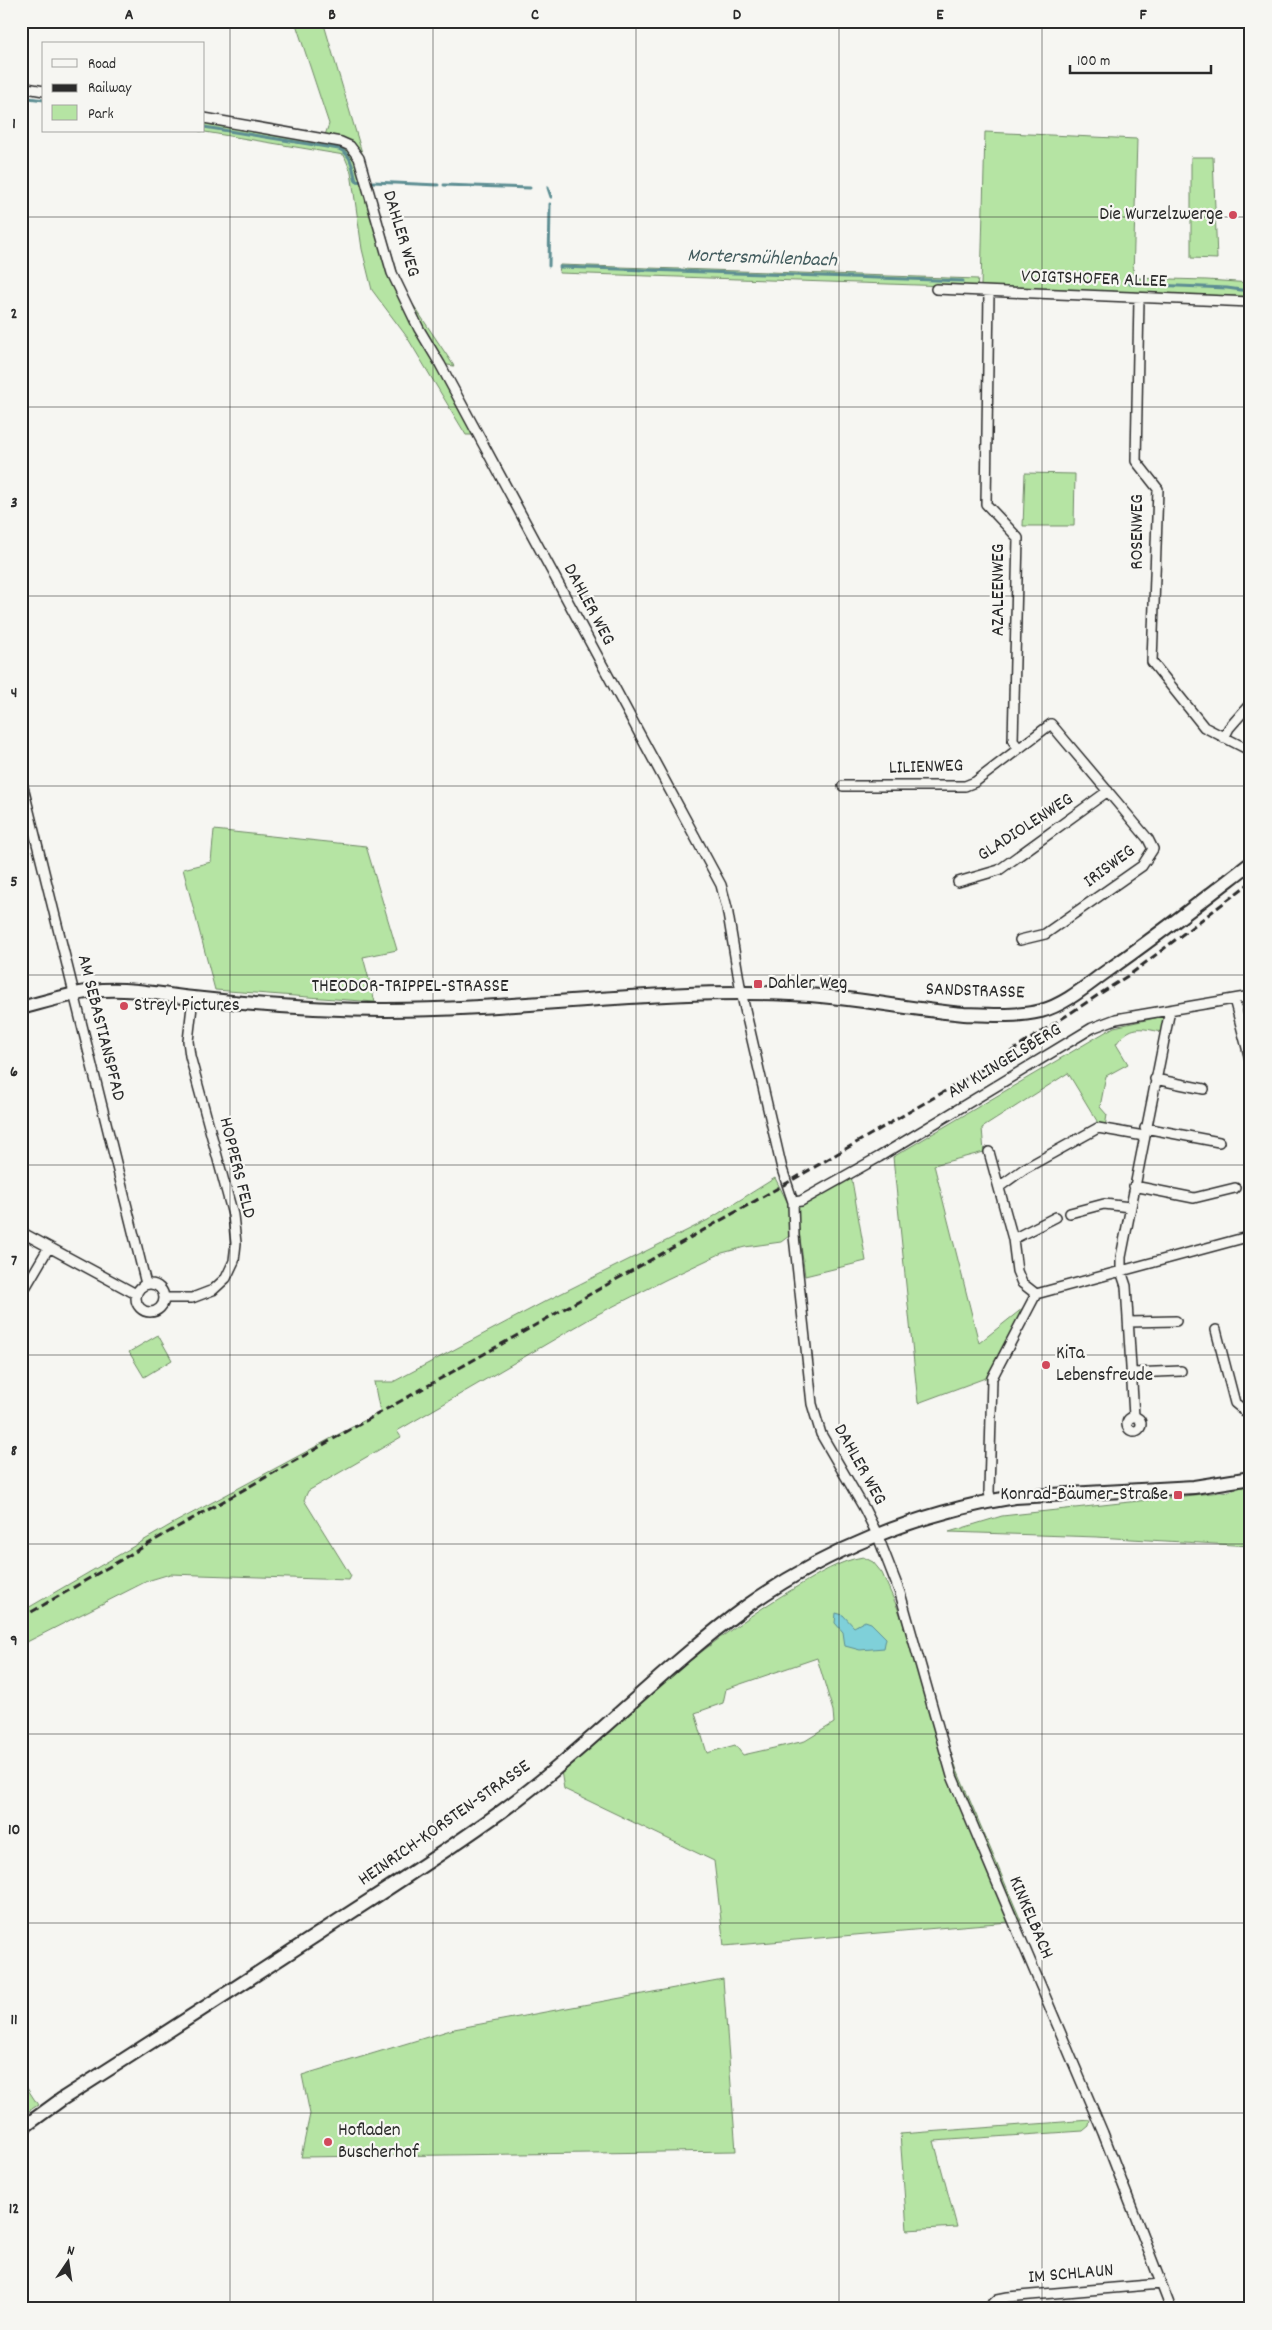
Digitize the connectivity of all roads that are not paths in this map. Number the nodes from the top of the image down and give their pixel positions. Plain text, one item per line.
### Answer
1 (21, 87) edge
2 (42, 91) edge
3 (205, 118) edge
4 (936, 289) dead end
5 (990, 292) junction
6 (1139, 298) junction
7 (1251, 302) edge
8 (1251, 703) edge
9 (1052, 724) joint
10 (1224, 738) junction
11 (1018, 748) junction
12 (1251, 751) edge
13 (21, 779) edge
14 (843, 786) dead end
15 (1108, 791) junction
16 (1251, 862) edge
17 (958, 882) dead end
18 (1020, 940) dead end
19 (741, 992) junction
20 (76, 994) junction
21 (1251, 996) edge
22 (193, 998) junction
23 (1234, 999) junction
24 (21, 1008) edge
25 (1170, 1010) junction
26 (1251, 1063) edge
27 (1155, 1079) junction
28 (1204, 1089) dead end
29 (1145, 1132) junction
30 (1219, 1142) dead end
31 (988, 1152) dead end
32 (1134, 1186) junction
33 (999, 1187) junction
34 (1235, 1188) dead end
35 (793, 1202) junction
36 (1130, 1207) junction
37 (1070, 1213) dead end
38 (1056, 1217) dead end
39 (21, 1232) edge
40 (1251, 1236) edge
41 (1013, 1239) junction
42 (49, 1248) junction
43 (1121, 1272) junction
44 (146, 1284) junction
45 (21, 1290) edge
46 (136, 1294) junction
47 (1036, 1294) junction
48 (164, 1298) junction
49 (1176, 1321) dead end
50 (1128, 1322) junction
51 (1216, 1330) dead end
52 (1181, 1371) dead end
53 (1132, 1373) junction
54 (1251, 1410) edge
55 (1134, 1416) dead end
56 (1251, 1478) edge
57 (991, 1501) junction
58 (877, 1534) junction
59 (21, 2129) edge
60 (1161, 2284) junction
61 (987, 2309) edge
62 (1171, 2309) edge

1 - 2 street
3 - 19 street, DAHLER WEG
4 - 5 street, VOIGTSHOFER ALLEE
5 - 6 street, VOIGTSHOFER ALLEE
5 - 11 street, AZALEENWEG
6 - 7 street, VOIGTSHOFER ALLEE
6 - 10 street, ROSENWEG
8 - 10 street
9 - 11 street, LILIENWEG
9 - 15 street, IRISWEG
10 - 12 street
11 - 14 street, LILIENWEG
13 - 20 street, AM SEBASTIANSPFAD
15 - 17 street, GLADIOLENWEG
15 - 18 street, IRISWEG
16 - 19 street, SANDSTRASSE
19 - 22 street, THEODOR-TRIPPEL-STRASSE
19 - 35 street, DAHLER WEG
20 - 22 street, THEODOR-TRIPPEL-STRASSE
20 - 24 street, THEODOR-TRIPPEL-STRASSE
20 - 44 street, AM SEBASTIANSPFAD
21 - 23 street, AM KLINGELSBERG
22 - 48 street, HOPPERS FELD
23 - 25 street, AM KLINGELSBERG
23 - 26 street
25 - 27 street
25 - 35 street, AM KLINGELSBERG
27 - 28 street
27 - 29 street
29 - 30 street
29 - 32 street
29 - 33 street
31 - 33 street
32 - 34 street
32 - 36 street
33 - 41 street
35 - 58 street, DAHLER WEG
36 - 37 street
36 - 43 street
38 - 41 street
39 - 42 street
40 - 43 street
41 - 47 street
42 - 45 street
42 - 46 street
43 - 47 street
43 - 50 street
44 - 46 street
44 - 48 street
46 - 48 street
47 - 57 street
49 - 50 street
50 - 53 street
51 - 54 street
52 - 53 street
53 - 55 street
56 - 57 street, HEINRICH-KORSTEN-STRASSE
57 - 58 street, HEINRICH-KORSTEN-STRASSE
58 - 59 street, HEINRICH-KORSTEN-STRASSE
58 - 60 street, KINKELBACH
60 - 61 street, IM SCHLAUN
60 - 62 street, KINKELBACH

